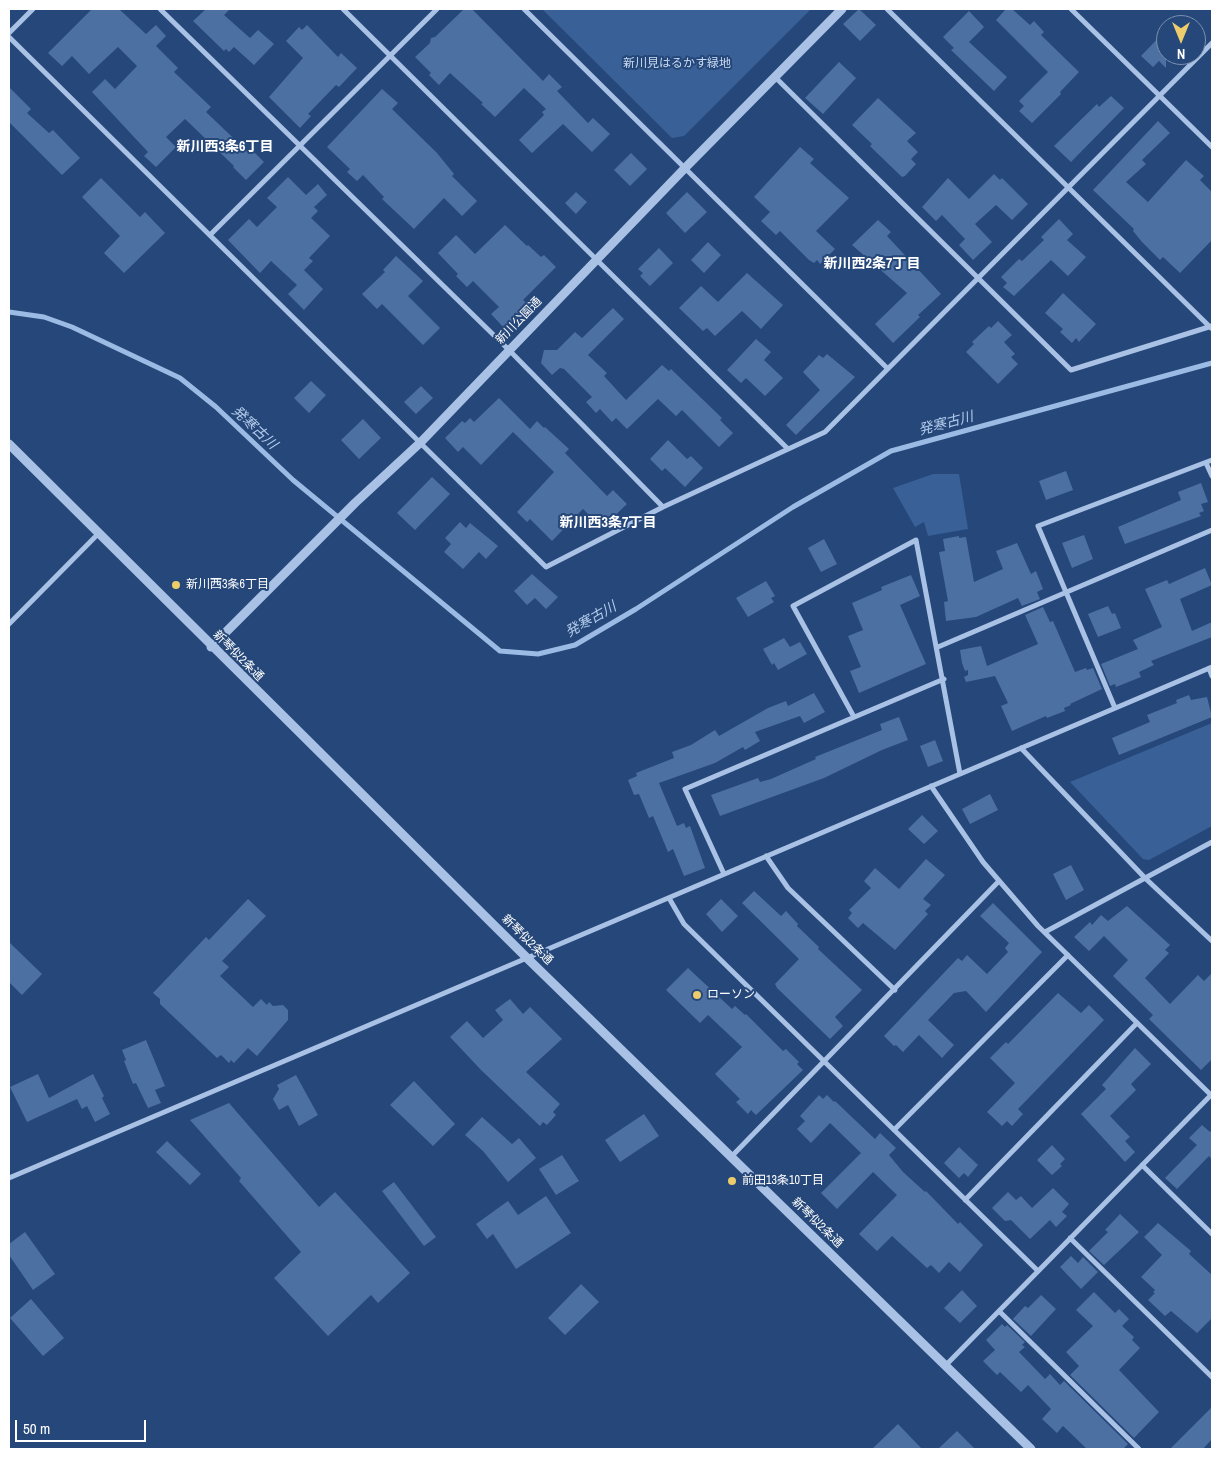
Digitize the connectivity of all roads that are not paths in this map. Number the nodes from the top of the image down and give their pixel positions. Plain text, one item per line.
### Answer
1 (33, 9) edge
2 (160, 9) edge
3 (343, 9) edge
4 (436, 9) edge
5 (524, 9) edge
6 (842, 9) edge
7 (888, 9) edge
8 (1071, 9) edge
9 (9, 33) edge
10 (9, 37) edge
11 (1212, 43) edge
12 (391, 56) junction
13 (775, 77) junction
14 (1160, 96) junction
15 (300, 146) junction
16 (1212, 147) edge
17 (685, 168) junction
18 (1068, 187) junction
19 (210, 235) junction
20 (597, 258) junction
21 (978, 279) junction
22 (1211, 327) edge
23 (509, 350) junction
24 (887, 368) junction
25 (421, 442) junction
26 (9, 444) edge
27 (787, 448) junction
28 (1212, 460) edge
29 (1206, 463) junction
30 (1212, 476) edge
31 (663, 507) junction
32 (1212, 530) edge
33 (98, 534) junction
34 (1066, 593) junction
35 (9, 624) edge
36 (938, 646) junction
37 (211, 647) junction
38 (1210, 667) edge
39 (1212, 676) edge
40 (944, 679) junction
41 (1115, 708) junction
42 (854, 717) junction
43 (1021, 748) junction
44 (960, 774) junction
45 (931, 786) junction
46 (1212, 842) edge
47 (766, 856) junction
48 (724, 874) junction
49 (1145, 878) junction
50 (999, 881) junction
51 (669, 898) junction
52 (1045, 932) junction
53 (1212, 941) edge
54 (1068, 955) junction
55 (527, 958) junction
56 (895, 990) junction
57 (1137, 1023) junction
58 (825, 1062) junction
59 (1212, 1095) edge
60 (894, 1130) junction
61 (731, 1157) junction
62 (1142, 1165) junction
63 (9, 1178) edge
64 (966, 1200) junction
65 (1212, 1234) edge
66 (1070, 1238) junction
67 (1038, 1271) junction
68 (999, 1311) junction
69 (946, 1366) junction
70 (1212, 1377) edge
71 (1031, 1449) edge
72 (1139, 1449) edge

1 - 9 street
2 - 15 street
3 - 12 street
4 - 12 street
5 - 17 street
6 - 13 street, 新川公園通
7 - 18 street
8 - 14 street
10 - 19 street
11 - 14 street
12 - 15 street
12 - 20 street
13 - 17 street, 新川公園通
13 - 21 street
14 - 16 street
14 - 18 street
15 - 19 street
15 - 23 street
17 - 20 street, 新川公園通
17 - 24 street
18 - 21 street
18 - 22 street
19 - 25 street
20 - 23 street, 新川公園通
20 - 27 street
21 - 22 street
21 - 24 street
23 - 25 street, 新川公園通
23 - 31 street
24 - 27 street
25 - 31 street
25 - 37 street, 新川公園通
26 - 33 street, 新琴似2条通
27 - 31 street
28 - 29 street
29 - 30 street
29 - 34 street
32 - 34 street
33 - 35 street
33 - 37 street, 新琴似2条通
34 - 36 street
34 - 41 street
36 - 40 street
36 - 42 street
37 - 55 street, 新琴似2条通
38 - 39 street
38 - 41 street
40 - 42 street
40 - 44 street
41 - 43 street
42 - 48 street
43 - 44 street
43 - 49 street
44 - 45 street
45 - 47 street
45 - 50 street
46 - 49 street
47 - 48 street
47 - 56 street
48 - 51 street
49 - 52 street
49 - 53 street
50 - 52 street
50 - 56 street
51 - 55 street
51 - 58 street
52 - 54 street
54 - 57 street
54 - 60 street
55 - 61 street, 新琴似2条通
55 - 63 street
56 - 58 street
57 - 59 street
57 - 64 street
58 - 60 street
58 - 61 street
59 - 62 street
60 - 64 street
61 - 69 street, 新琴似2条通
62 - 65 street
62 - 66 street
64 - 67 street
66 - 67 street
66 - 70 street
67 - 68 street
68 - 69 street
68 - 72 street
69 - 71 street, 新琴似2条通

